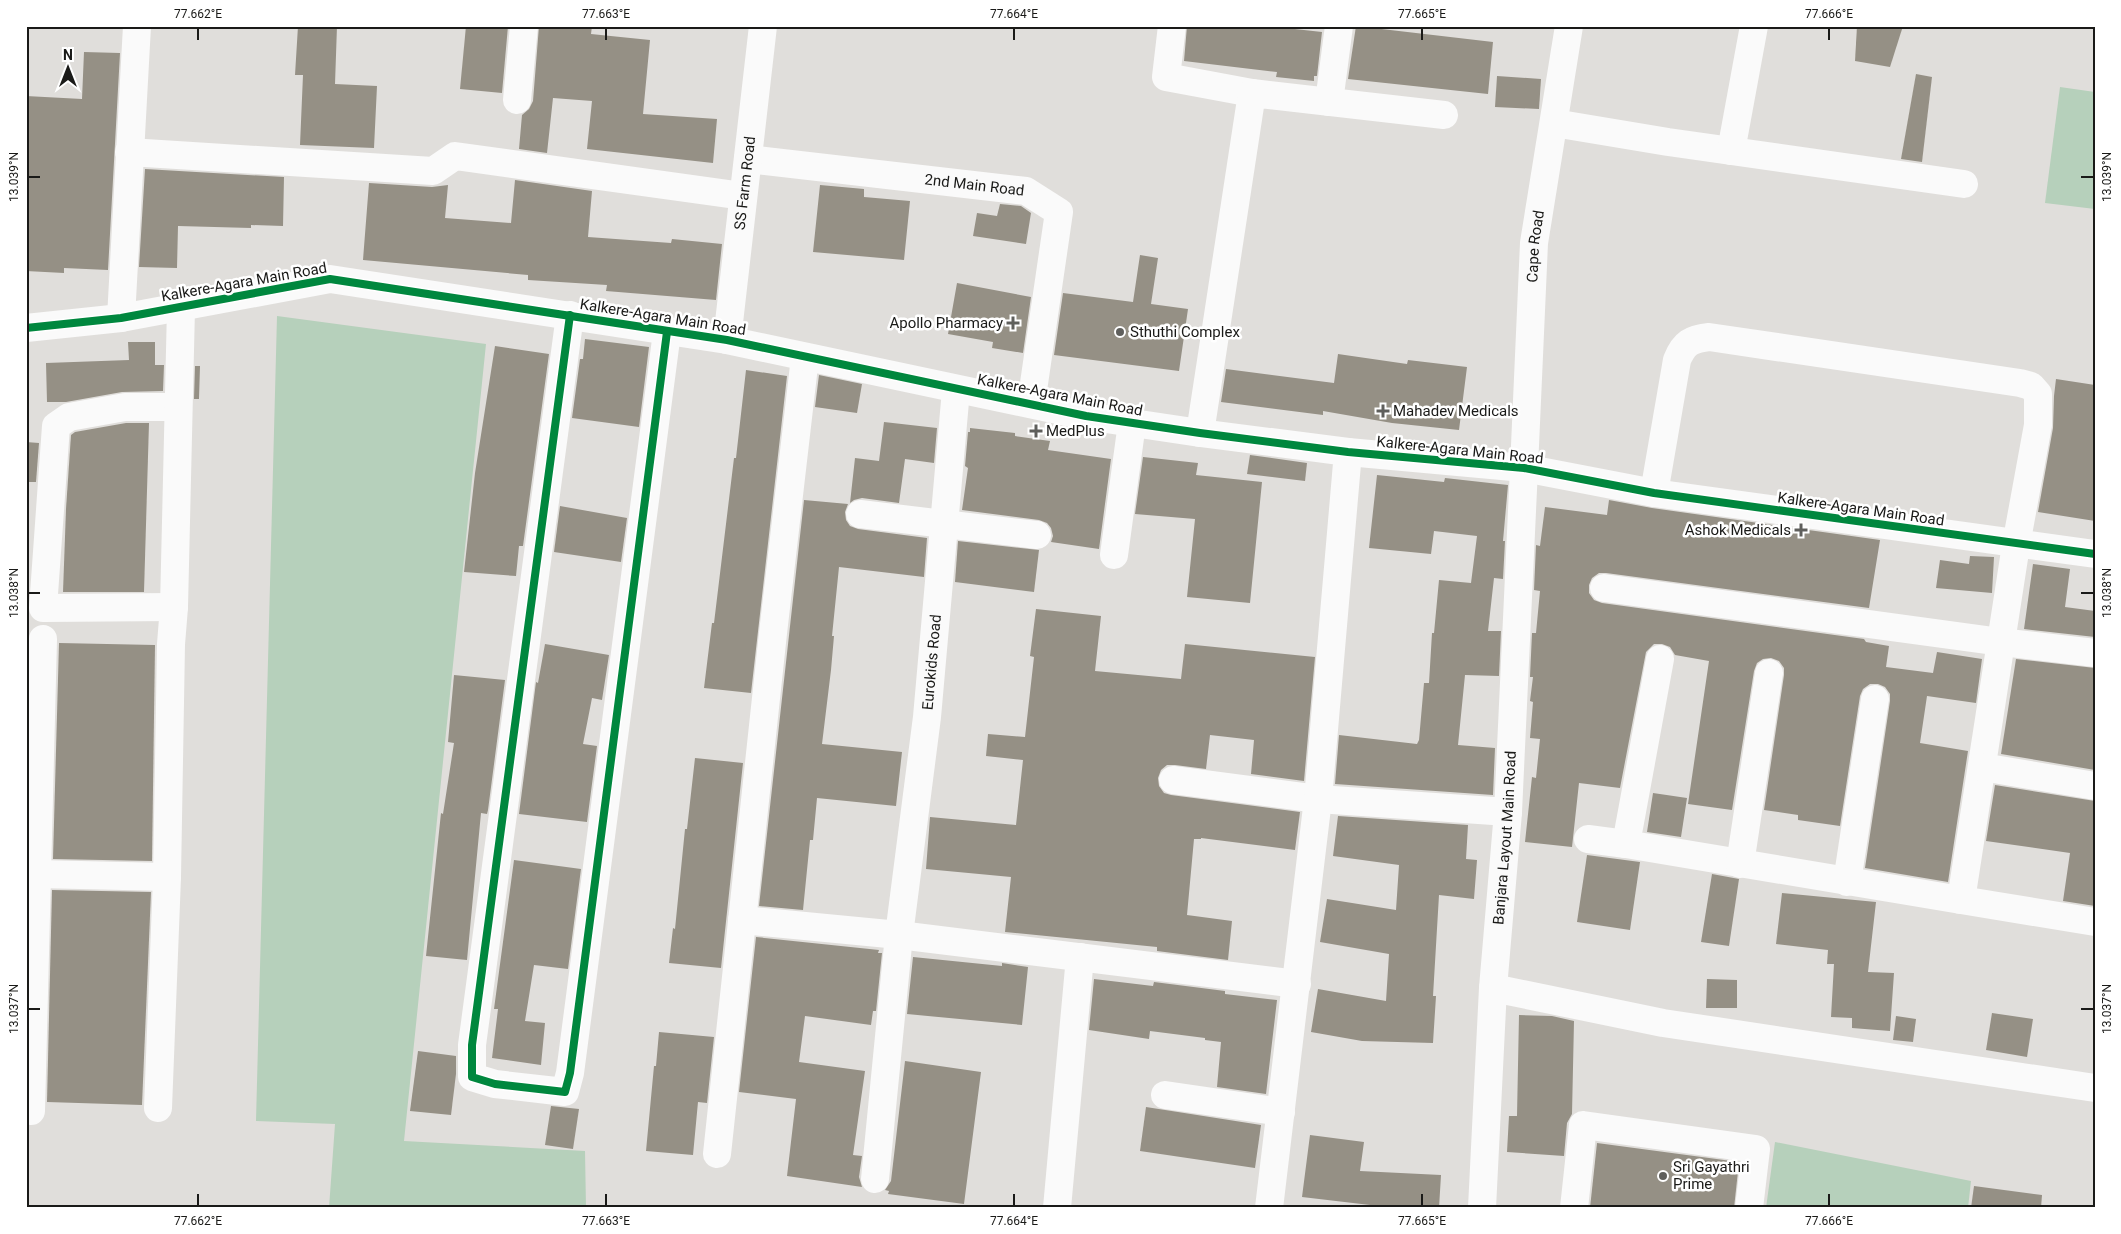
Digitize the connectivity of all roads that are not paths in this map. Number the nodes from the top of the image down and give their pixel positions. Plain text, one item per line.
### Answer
1 (137, 26) edge
2 (524, 26) edge
3 (763, 26) edge
4 (1172, 26) edge
5 (1339, 26) edge
6 (1569, 26) edge
7 (1754, 26) edge
8 (1252, 93) junction
9 (517, 100) dead end
10 (1329, 102) junction
11 (1444, 115) dead end
12 (1554, 123) junction
13 (129, 152) junction
14 (1731, 152) junction
15 (748, 159) junction
16 (1964, 184) dead end
17 (743, 196) junction
18 (181, 308) junction
19 (570, 315) junction
20 (121, 318) junction
21 (26, 328) edge
22 (667, 332) junction
23 (727, 340) junction
24 (805, 357) junction
25 (956, 390) junction
26 (1031, 404) junction
27 (178, 407) junction
28 (1132, 423) junction
29 (1200, 434) junction
30 (1348, 452) junction
31 (1524, 468) junction
32 (1654, 493) junction
33 (860, 514) dead end
34 (944, 524) junction
35 (1037, 535) dead end
36 (2016, 545) junction
37 (1114, 554) dead end
38 (2095, 554) edge
39 (1604, 588) dead end
40 (174, 607) junction
41 (43, 638) dead end
42 (2001, 642) junction
43 (2095, 653) edge
44 (1660, 659) dead end
45 (1769, 674) dead end
46 (1875, 699) dead end
47 (1982, 767) junction
48 (1173, 780) dead end
49 (2095, 786) edge
50 (1318, 799) junction
51 (1508, 812) junction
52 (1588, 839) dead end
53 (1626, 844) junction
54 (1740, 864) junction
55 (37, 874) junction
56 (167, 877) junction
57 (1847, 882) junction
58 (1961, 900) junction
59 (742, 920) junction
60 (2095, 922) edge
61 (900, 935) junction
62 (1080, 957) junction
63 (1297, 984) junction
64 (1493, 988) junction
65 (2095, 1088) edge
66 (1165, 1095) dead end
67 (158, 1108) dead end
68 (31, 1111) dead end
69 (1281, 1112) junction
70 (717, 1154) dead end
71 (875, 1179) dead end
72 (1057, 1208) edge
73 (1270, 1208) edge
74 (1482, 1208) edge
75 (1574, 1208) edge
76 (1749, 1208) edge

1 - 13 street
2 - 9 street
3 - 15 street, SS Farm Road
4 - 8 street
5 - 10 street
6 - 12 street, Cape Road
7 - 14 street
8 - 10 street
8 - 29 street
10 - 11 street
12 - 14 street
12 - 31 street, Cape Road
13 - 17 street
13 - 20 street
14 - 16 street
15 - 17 street, SS Farm Road
15 - 26 street, 2nd Main Road
17 - 23 street, SS Farm Road
18 - 19 street, Kalkere-Agara Main Road
18 - 20 street, Kalkere-Agara Main Road
18 - 27 street
19 - 22 street, Kalkere-Agara Main Road
19 - 22 street
20 - 21 street, Kalkere-Agara Main Road
22 - 23 street, Kalkere-Agara Main Road
23 - 24 street, Kalkere-Agara Main Road
24 - 25 street, Kalkere-Agara Main Road
24 - 59 street
25 - 26 street, Kalkere-Agara Main Road
25 - 34 street, Eurokids Road
26 - 28 street, Kalkere-Agara Main Road
27 - 40 street
27 - 40 street
28 - 29 street, Kalkere-Agara Main Road
28 - 37 street
29 - 30 street, Kalkere-Agara Main Road
30 - 31 street, Kalkere-Agara Main Road
30 - 50 street
31 - 32 street, Kalkere-Agara Main Road
31 - 51 street, Banjara Layout Main Road
32 - 36 street, Kalkere-Agara Main Road
32 - 36 street
33 - 34 street
34 - 35 street
34 - 61 street, Eurokids Road
36 - 38 street, Kalkere-Agara Main Road
36 - 42 street
39 - 42 street
40 - 56 street
41 - 55 street
42 - 43 street
42 - 47 street
44 - 53 street
45 - 54 street
46 - 57 street
47 - 49 street
47 - 58 street
48 - 50 street
50 - 51 street
50 - 63 street
51 - 64 street, Banjara Layout Main Road
52 - 53 street
53 - 54 street
54 - 57 street
55 - 56 street
55 - 68 street
56 - 67 street
57 - 58 street
58 - 60 street
59 - 61 street
59 - 70 street
61 - 62 street
61 - 71 street, Eurokids Road
62 - 63 street
62 - 72 street
63 - 69 street
64 - 65 street
64 - 74 street, Banjara Layout Main Road
66 - 69 street
69 - 73 street
75 - 76 street

